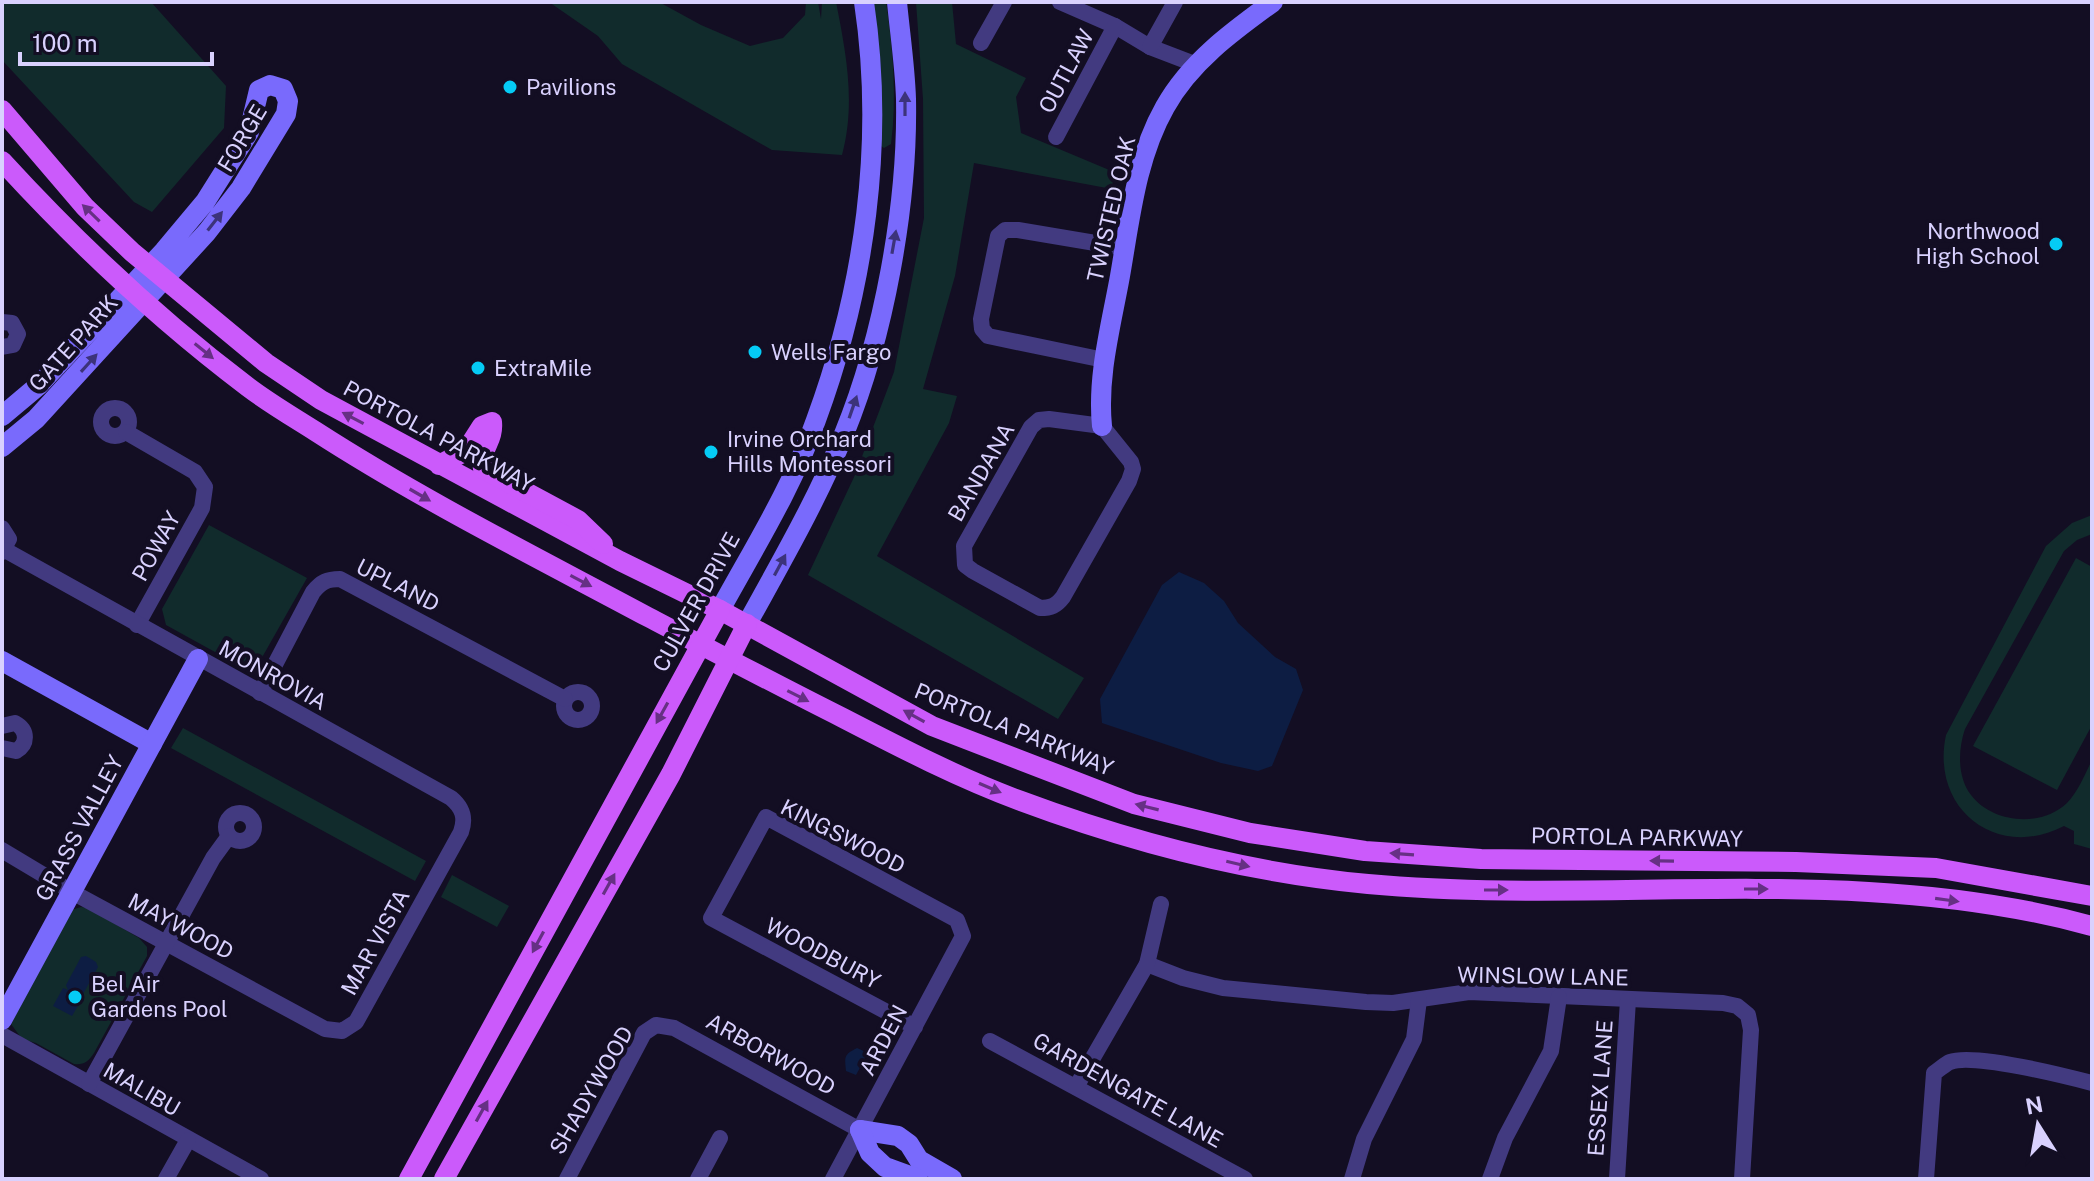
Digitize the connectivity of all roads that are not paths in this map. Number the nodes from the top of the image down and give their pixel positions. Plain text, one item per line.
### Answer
1 (864, 2) edge
2 (897, 2) edge
3 (1004, 2) edge
4 (1060, 2) edge
5 (1175, 2) edge
6 (1273, 2) edge
7 (1115, 26) junction
8 (981, 43) dead end
9 (1150, 47) junction
10 (1197, 65) junction
11 (2, 110) edge
12 (1056, 137) dead end
13 (2, 161) edge
14 (1125, 248) junction
15 (156, 273) junction
16 (136, 295) junction
17 (2, 322) edge
18 (2, 347) edge
19 (1104, 360) junction
20 (2, 416) edge
21 (1102, 426) junction
22 (126, 432) dead end
23 (2, 447) edge
24 (439, 465) junction
25 (2, 528) edge
26 (3, 551) edge
27 (620, 561) junction
28 (720, 610) junction
29 (747, 624) junction
30 (137, 625) junction
31 (700, 645) junction
32 (198, 659) junction
33 (728, 660) junction
34 (2, 661) edge
35 (260, 693) junction
36 (565, 699) dead end
37 (2, 726) edge
38 (152, 744) junction
39 (3, 751) edge
40 (229, 836) dead end
41 (2, 850) edge
42 (441, 869) joint
43 (72, 892) junction
44 (2092, 896) edge
45 (1161, 904) dead end
46 (711, 918) joint
47 (957, 920) joint
48 (2092, 926) edge
49 (166, 943) junction
50 (1147, 964) junction
51 (1559, 997) junction
52 (1419, 1000) junction
53 (1628, 1000) junction
54 (2, 1020) edge
55 (656, 1025) joint
56 (915, 1027) junction
57 (342, 1031) joint
58 (2, 1035) edge
59 (990, 1041) dead end
60 (2092, 1083) edge
61 (89, 1084) junction
62 (1076, 1087) junction
63 (860, 1130) junction
64 (720, 1138) dead end
65 (188, 1140) junction
66 (166, 1179) edge
67 (261, 1179) edge
68 (409, 1179) edge
69 (444, 1179) edge
70 (567, 1179) edge
71 (698, 1179) edge
72 (833, 1179) edge
73 (918, 1179) edge
74 (952, 1179) edge
75 (1245, 1179) edge
76 (1352, 1179) edge
77 (1490, 1179) edge
78 (1617, 1179) edge
79 (1742, 1179) edge
80 (1926, 1179) edge

1 - 28 street, CULVER DRIVE
29 -> 2 street
3 - 8 street
4 - 7 street
5 - 9 street
6 - 10 street, TWISTED OAK
7 - 9 street
7 - 12 street, OUTLAW
9 - 10 street
10 - 14 street, TWISTED OAK
15 -> 11 main road, PORTOLA PARKWAY
13 - 16 main road
14 - 19 street, TWISTED OAK
14 - 19 street
15 -> 15 street, FORGE
15 - 16 street, FORGE
24 -> 15 main road, PORTOLA PARKWAY
16 - 20 street, GATE PARK
23 -> 16 street, GATE PARK
16 -> 31 main road
17 - 18 street
19 - 21 street, TWISTED OAK
21 - 21 street, BANDANA
22 - 30 street, POWAY
24 - 27 main road, PORTOLA PARKWAY
24 - 27 main road
25 - 26 street, MONROVIA
26 - 30 street, MONROVIA
27 - 28 main road, PORTOLA PARKWAY
28 - 29 main road, PORTOLA PARKWAY
28 - 31 main road, CULVER DRIVE
29 - 33 main road
44 -> 29 main road, PORTOLA PARKWAY
30 - 32 street, MONROVIA
31 - 33 main road
31 -> 68 main road, CULVER DRIVE
32 - 35 street, MONROVIA
32 - 38 street, GRASS VALLEY
33 -> 48 main road
69 -> 33 main road
34 - 38 street
35 - 36 street, UPLAND
35 - 42 street, MONROVIA
37 - 39 street
38 - 43 street, GRASS VALLEY
40 - 49 street
41 - 43 street, MAYWOOD
42 - 57 street, MAR VISTA
43 - 49 street, MAYWOOD
43 - 54 street, GRASS VALLEY
45 - 50 street
46 - 47 street, KINGSWOOD
46 - 56 street, WOODBURY
47 - 56 street, ARDEN
49 - 57 street, MAYWOOD
49 - 61 street
50 - 52 street, WINSLOW LANE
50 - 62 street
51 - 52 street, WINSLOW LANE
51 - 53 street, WINSLOW LANE
51 - 77 street
52 - 76 street
53 - 78 street, ESSEX LANE
53 - 79 street, WINSLOW LANE
55 - 63 street, ARBORWOOD
55 - 70 street, SHADYWOOD
56 - 63 street, ARDEN
58 - 61 street, MALIBU
59 - 62 street, GARDENGATE LANE
60 - 80 street
61 - 65 street, MALIBU
62 - 75 street, GARDENGATE LANE
63 - 72 street, ARDEN
63 - 73 street, ARBORWOOD
63 - 74 street, ARBORWOOD
64 - 71 street
65 - 66 street
65 - 67 street, MALIBU

